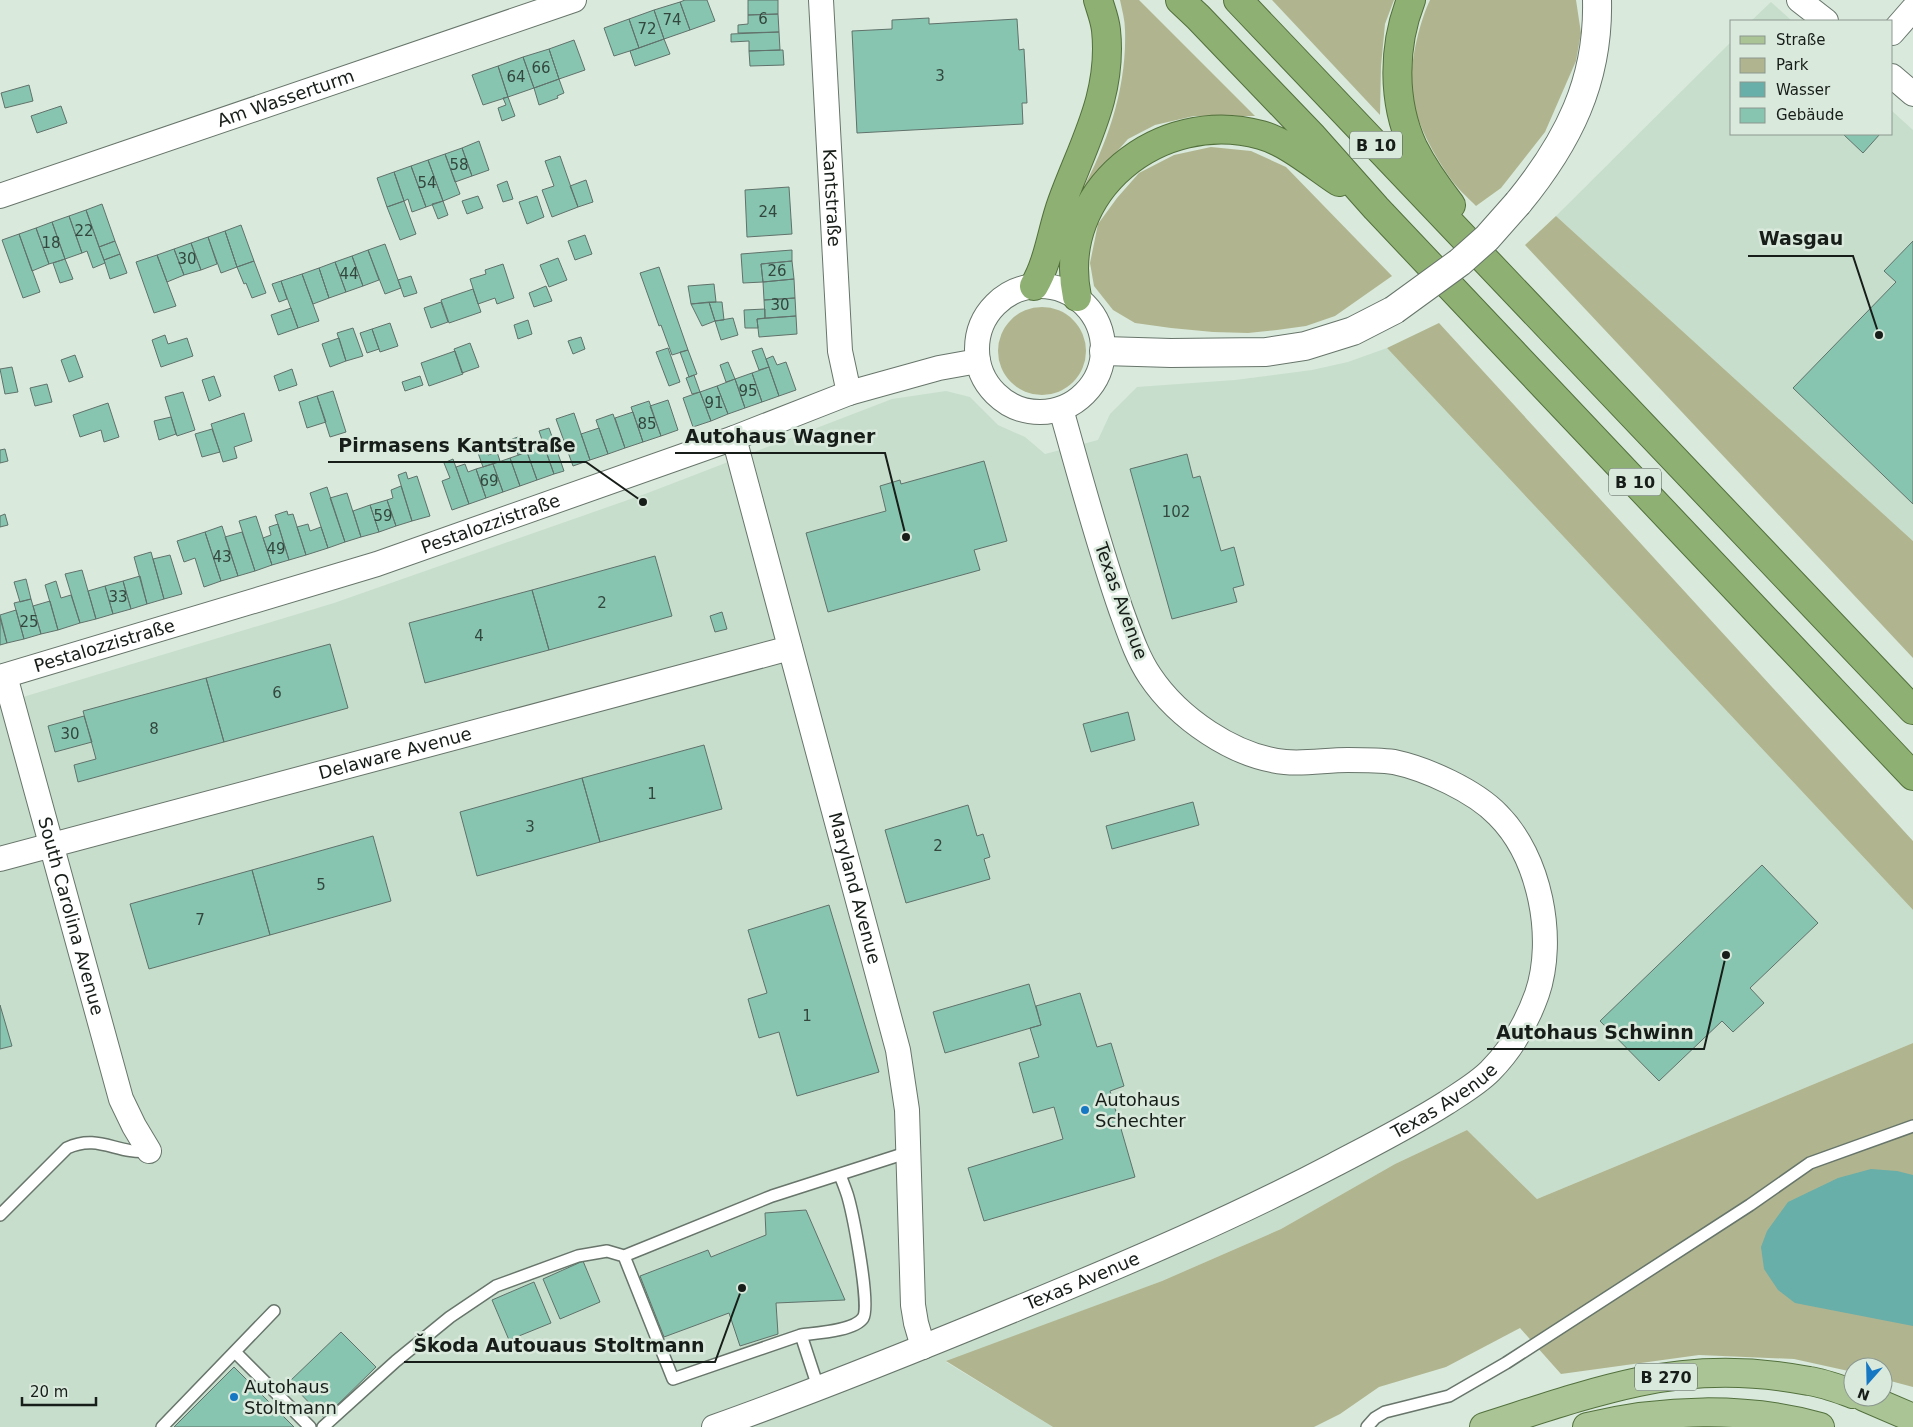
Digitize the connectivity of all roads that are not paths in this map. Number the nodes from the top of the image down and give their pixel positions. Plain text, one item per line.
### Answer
1 (574, 0) edge
2 (821, 0) edge
3 (1098, 0) edge
4 (1180, 0) edge
5 (1238, 0) edge
6 (1411, 0) edge
7 (1597, 0) edge
8 (1799, 0) edge
9 (1913, 9) edge
10 (1825, 20) edge
11 (1893, 32) edge
12 (1893, 77) edge
13 (1913, 94) edge
14 (0, 196) edge
15 (1376, 208) junction
16 (1034, 286) junction
17 (1514, 291) junction
18 (1077, 297) junction
19 (1104, 351) junction
20 (978, 361) junction
21 (849, 393) junction
22 (1061, 409) junction
23 (734, 438) junction
24 (790, 648) junction
25 (2, 677) edge
26 (1913, 710) edge
27 (1913, 776) edge
28 (51, 845) junction
29 (0, 859) edge
30 (1913, 1126) edge
31 (149, 1151) joint
32 (909, 1152) junction
33 (840, 1175) junction
34 (0, 1215) edge
35 (624, 1256) junction
36 (274, 1311) dead end
37 (801, 1335) junction
38 (923, 1347) junction
39 (235, 1352) junction
40 (819, 1390) junction
41 (1843, 1391) edge
42 (1887, 1407) edge
43 (1913, 1418) edge
44 (1595, 1425) edge
45 (162, 1427) edge
46 (310, 1427) edge
47 (323, 1427) edge
48 (714, 1427) edge
49 (1367, 1427) edge
50 (1484, 1427) edge
51 (1820, 1427) edge

1 - 14 street, Am Wasserturm
2 - 21 street, Kantstraße
3 - 16 highway
4 - 15 highway, B 10
5 - 17 highway, B 10
6 - 17 highway
7 - 19 main road, bridge
8 - 10 street
9 - 11 street
12 - 13 street
15 - 18 highway
15 - 27 highway, B 10
16 - 18 street
16 - 20 street
17 - 26 highway, B 10
18 - 19 street
19 - 22 street
20 - 21 street, Pestalozzistraße
20 - 22 street
21 - 23 street, Pestalozzistraße
22 - 38 street, Texas Avenue
23 - 24 street, Maryland Avenue
23 - 25 street, Pestalozzistraße
24 - 28 street, Delaware Avenue
24 - 32 street, Maryland Avenue
25 - 28 street, South Carolina Avenue
28 - 29 street, Delaware Avenue
28 - 31 street, South Carolina Avenue
30 - 49 lane
31 - 34 lane
32 - 33 lane
32 - 38 street, Maryland Avenue
33 - 35 lane
33 - 37 lane
35 - 37 lane
35 - 47 lane
36 - 39 lane
37 - 40 lane
38 - 40 street, Texas Avenue
39 - 45 lane
39 - 46 lane
40 - 48 street, Texas Avenue
41 - 50 main road, B 270
42 - 43 main road
44 - 51 main road, B 270

